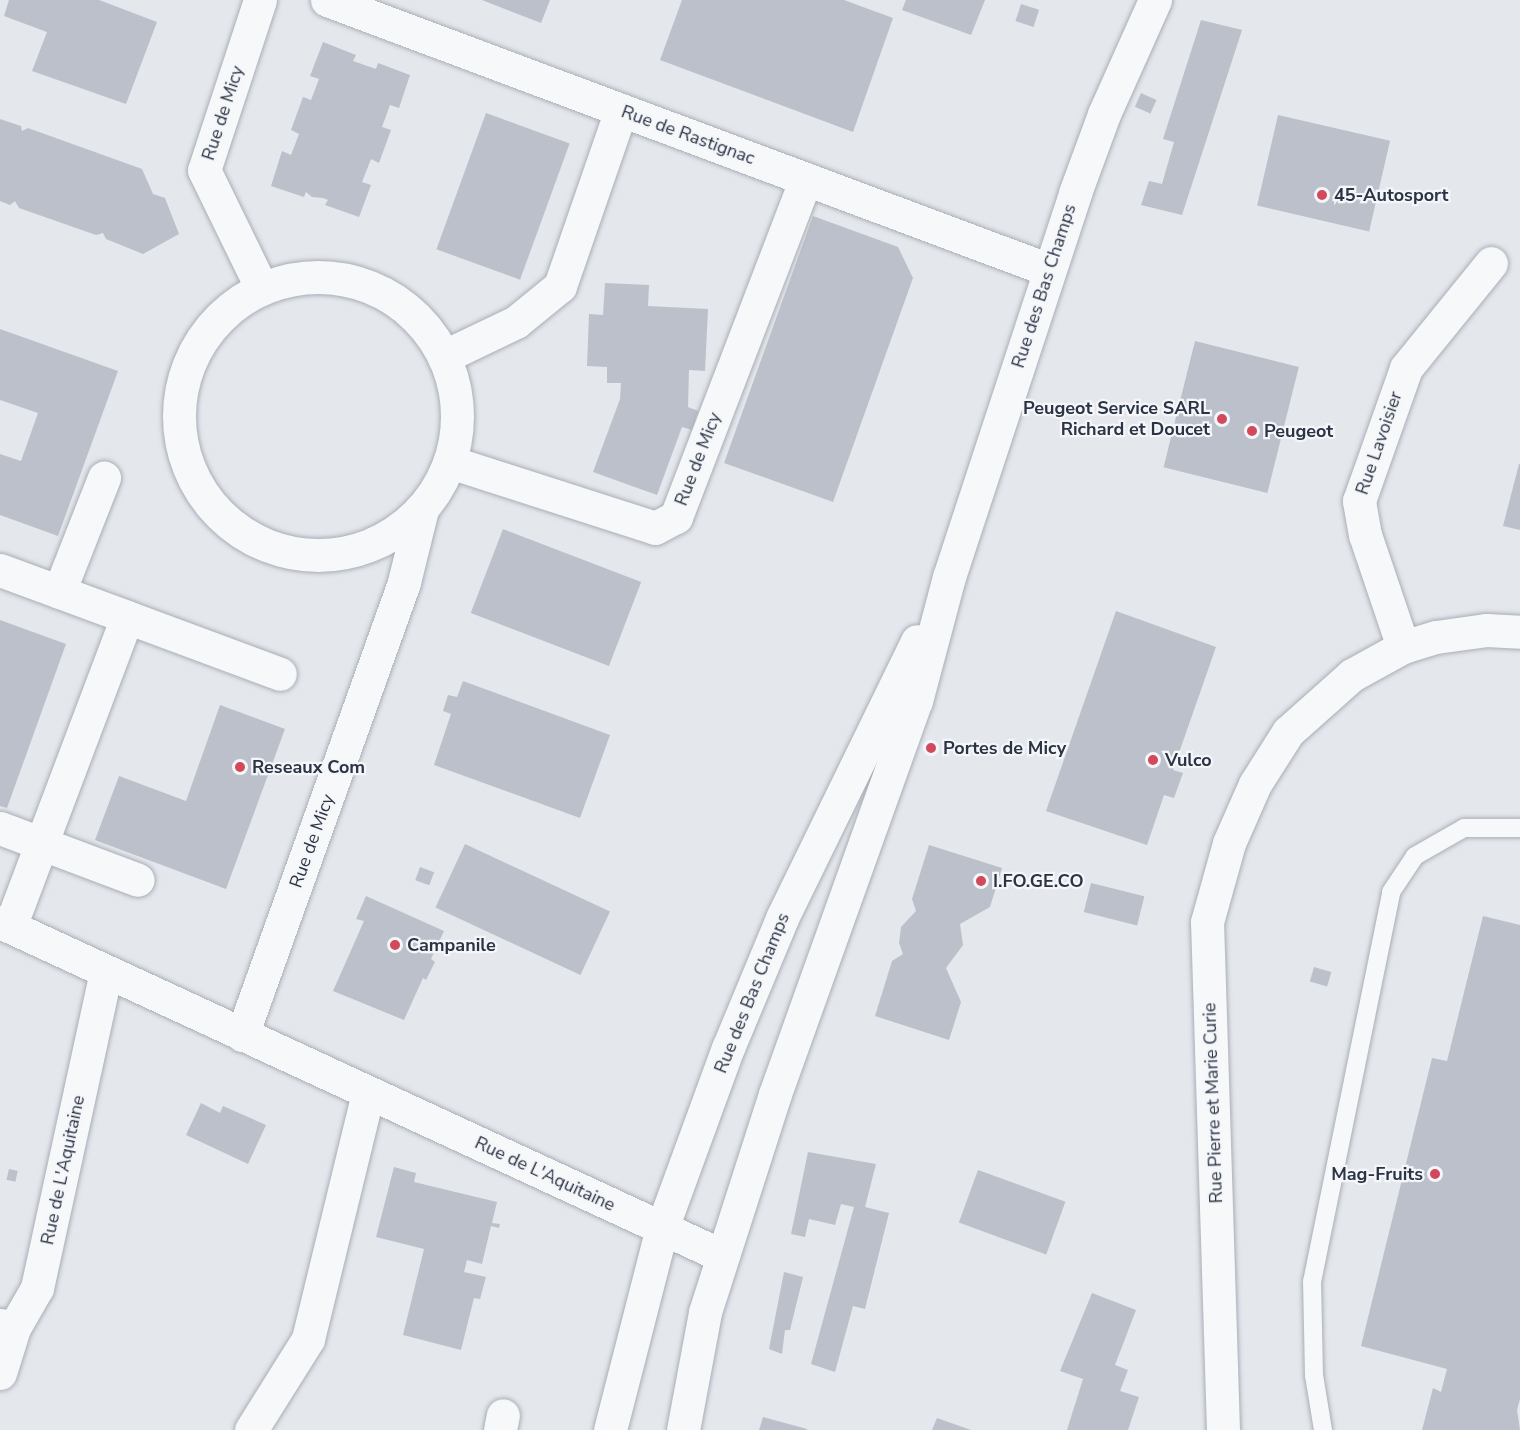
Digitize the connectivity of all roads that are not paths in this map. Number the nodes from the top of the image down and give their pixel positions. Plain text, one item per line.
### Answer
1 (260, 0) edge
2 (327, 0) edge
3 (1155, 0) edge
4 (621, 110) junction
5 (806, 179) junction
6 (1491, 263) dead end
7 (1049, 270) junction
8 (261, 287) junction
9 (445, 357) junction
10 (450, 462) junction
11 (104, 478) dead end
12 (422, 509) junction
13 (0, 570) edge
14 (949, 577) junction
15 (59, 592) junction
16 (127, 617) junction
17 (1520, 632) edge
18 (1403, 647) junction
19 (280, 674) dead end
20 (0, 828) edge
21 (1520, 828) edge
22 (41, 843) junction
23 (138, 880) dead end
24 (5, 924) edge
25 (106, 972) junction
26 (242, 1035) junction
27 (368, 1093) junction
28 (662, 1228) junction
29 (723, 1256) junction
30 (7, 1326) edge
31 (0, 1373) edge
32 (251, 1430) edge
33 (610, 1430) edge
34 (683, 1430) edge
35 (1223, 1430) edge
36 (1323, 1430) edge

1 - 8 street, Rue de Micy
2 - 4 street, Rue de Rastignac
3 - 7 street, Rue des Bas Champs
4 - 5 street, Rue de Rastignac
4 - 9 street
5 - 7 street, Rue de Rastignac
5 - 10 street, Rue de Micy
6 - 18 street, Rue Lavoisier
7 - 14 street, Rue des Bas Champs
8 - 9 street, Rue de Micy
8 - 12 street, Rue de Micy
9 - 10 street, Rue de Micy
10 - 12 street, Rue de Micy
11 - 15 street
12 - 26 street, Rue de Micy
13 - 15 street
14 - 28 street, Rue des Bas Champs
14 - 29 street, Rue des Bas Champs
15 - 16 street
16 - 19 street
16 - 22 street, Rue de L'Aquitaine
17 - 18 street
18 - 35 street, Rue Pierre et Marie Curie
20 - 22 street
21 - 36 lane
22 - 23 street
22 - 24 street, Rue de L'Aquitaine
24 - 25 street, Rue de L'Aquitaine
25 - 26 street, Rue de L'Aquitaine
25 - 30 street, Rue de L'Aquitaine
26 - 27 street, Rue de L'Aquitaine
27 - 28 street, Rue de L'Aquitaine
27 - 32 street
28 - 29 street, Rue de L'Aquitaine
28 - 33 street, Rue des Bas Champs
29 - 34 street, Rue des Bas Champs
30 - 31 street, Rue de L'Aquitaine

